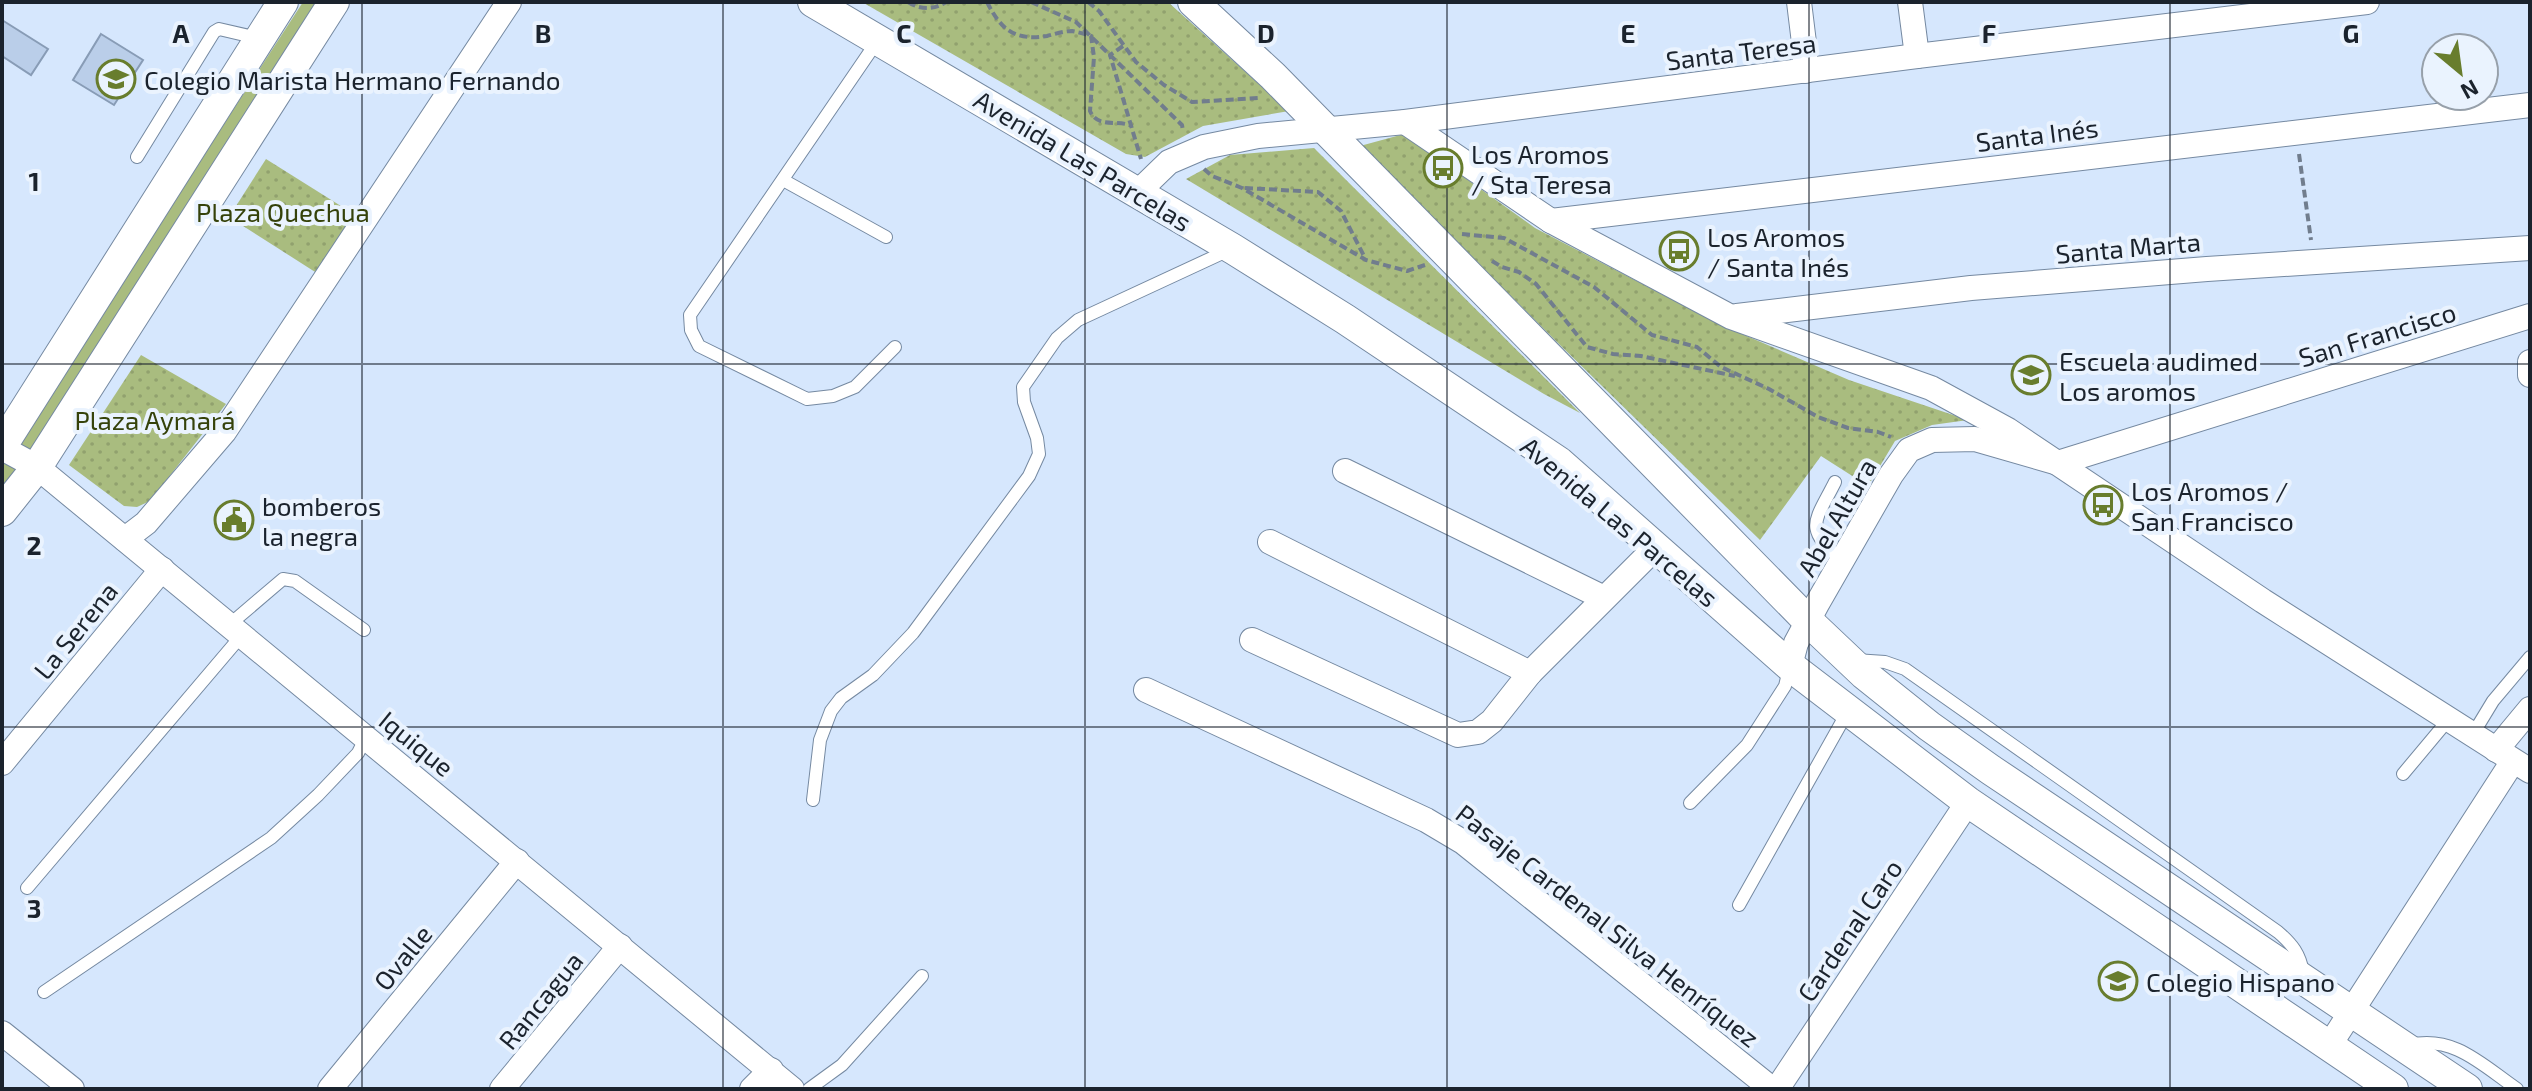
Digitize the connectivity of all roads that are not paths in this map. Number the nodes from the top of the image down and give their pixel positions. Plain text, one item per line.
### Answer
1 (283, 2) edge
2 (334, 2) edge
3 (509, 2) edge
4 (813, 2) edge
5 (1193, 2) edge
6 (1799, 2) edge
7 (1910, 2) edge
8 (2367, 2) edge
9 (259, 39) junction
10 (878, 39) junction
11 (1917, 56) junction
12 (1805, 71) junction
13 (2530, 105) edge
14 (1405, 122) junction
15 (1325, 130) junction
16 (137, 157) dead end
17 (783, 180) junction
18 (1141, 180) junction
19 (1551, 221) junction
20 (886, 237) dead end
21 (2530, 248) edge
22 (1233, 249) junction
23 (2530, 316) edge
24 (1731, 317) junction
25 (895, 347) dead end
26 (2530, 362) edge
27 (2530, 375) edge
28 (2, 447) edge
29 (2058, 463) junction
30 (37, 467) junction
31 (1345, 471) dead end
32 (1835, 482) dead end
33 (2, 511) edge
34 (125, 539) junction
35 (1270, 542) dead end
36 (1656, 547) junction
37 (1841, 560) junction
38 (162, 569) junction
39 (1604, 598) junction
40 (1808, 621) junction
41 (236, 630) junction
42 (364, 630) dead end
43 (1252, 640) dead end
44 (2530, 657) edge
45 (1790, 666) junction
46 (1530, 673) junction
47 (1146, 690) dead end
48 (1848, 711) junction
49 (2528, 715) edge
50 (2449, 719) junction
51 (2473, 734) junction
52 (366, 737) junction
53 (2513, 760) edge
54 (2, 763) edge
55 (2403, 774) dead end
56 (813, 800) dead end
57 (1968, 802) junction
58 (1690, 803) dead end
59 (517, 861) junction
60 (27, 888) dead end
61 (1739, 905) dead end
62 (620, 946) junction
63 (922, 976) dead end
64 (44, 992) dead end
65 (2351, 1012) junction
66 (2, 1033) edge
67 (2329, 1046) junction
68 (2403, 1047) junction
69 (771, 1070) junction
70 (72, 1089) edge
71 (330, 1089) edge
72 (502, 1089) edge
73 (752, 1089) edge
74 (792, 1089) edge
75 (809, 1089) edge
76 (1775, 1089) edge
77 (2393, 1089) edge
78 (2467, 1089) edge
79 (2517, 1089) edge

1 - 9 street
2 - 30 street
3 - 34 street
4 - 10 street, Avenida Las Parcelas
5 - 15 street, Avenida Las Parcelas
6 - 12 street
7 - 11 street
8 - 11 street, Santa Teresa
9 - 16 lane
9 - 28 street
10 - 17 lane
10 - 18 street, Avenida Las Parcelas
11 - 12 street, Santa Teresa
12 - 14 street, Santa Teresa
13 - 19 street, Santa Inés
14 - 15 street, Santa Teresa
14 - 19 street
15 - 18 street, Santa Teresa
15 - 40 street, Avenida Las Parcelas
17 - 20 lane
17 - 25 lane
18 - 22 street, Avenida Las Parcelas
19 - 24 street
21 - 24 street, Santa Marta
22 - 36 street, Avenida Las Parcelas
22 - 56 lane
23 - 29 street, San Francisco
24 - 29 street
26 - 27 street
28 - 30 street, Iquique
29 - 37 street, Abel Altura
29 - 50 street
30 - 33 street
30 - 34 street, Iquique
31 - 39 street
32 - 37 lane
34 - 38 street, Iquique
35 - 46 street
36 - 39 street
36 - 45 street, Avenida Las Parcelas
37 - 40 street, Abel Altura
38 - 41 street, Iquique
38 - 54 street, La Serena
39 - 46 street
40 - 45 street, Abel Altura
40 - 65 street, Avenida Las Parcelas
41 - 42 lane
41 - 52 street, Iquique
41 - 60 lane
43 - 46 street
44 - 51 lane
45 - 48 street, Avenida Las Parcelas
45 - 58 lane
47 - 76 street, Pasaje Cardenal Silva Henríquez
48 - 57 street, Avenida Las Parcelas
48 - 61 lane
49 - 53 street
50 - 51 street
50 - 55 lane
51 - 53 street
52 - 59 street, Iquique
52 - 64 lane
53 - 65 street
57 - 67 street, Avenida Las Parcelas
57 - 76 street, Cardenal Caro
59 - 62 street, Iquique
59 - 71 street, Ovalle
62 - 69 street, Iquique
62 - 72 street, Rancagua
63 - 75 lane
65 - 67 street
65 - 68 street, Avenida Las Parcelas
66 - 70 street
67 - 77 street, Avenida Las Parcelas
68 - 78 street, Avenida Las Parcelas
68 - 79 lane
69 - 73 street
69 - 74 street, Iquique

